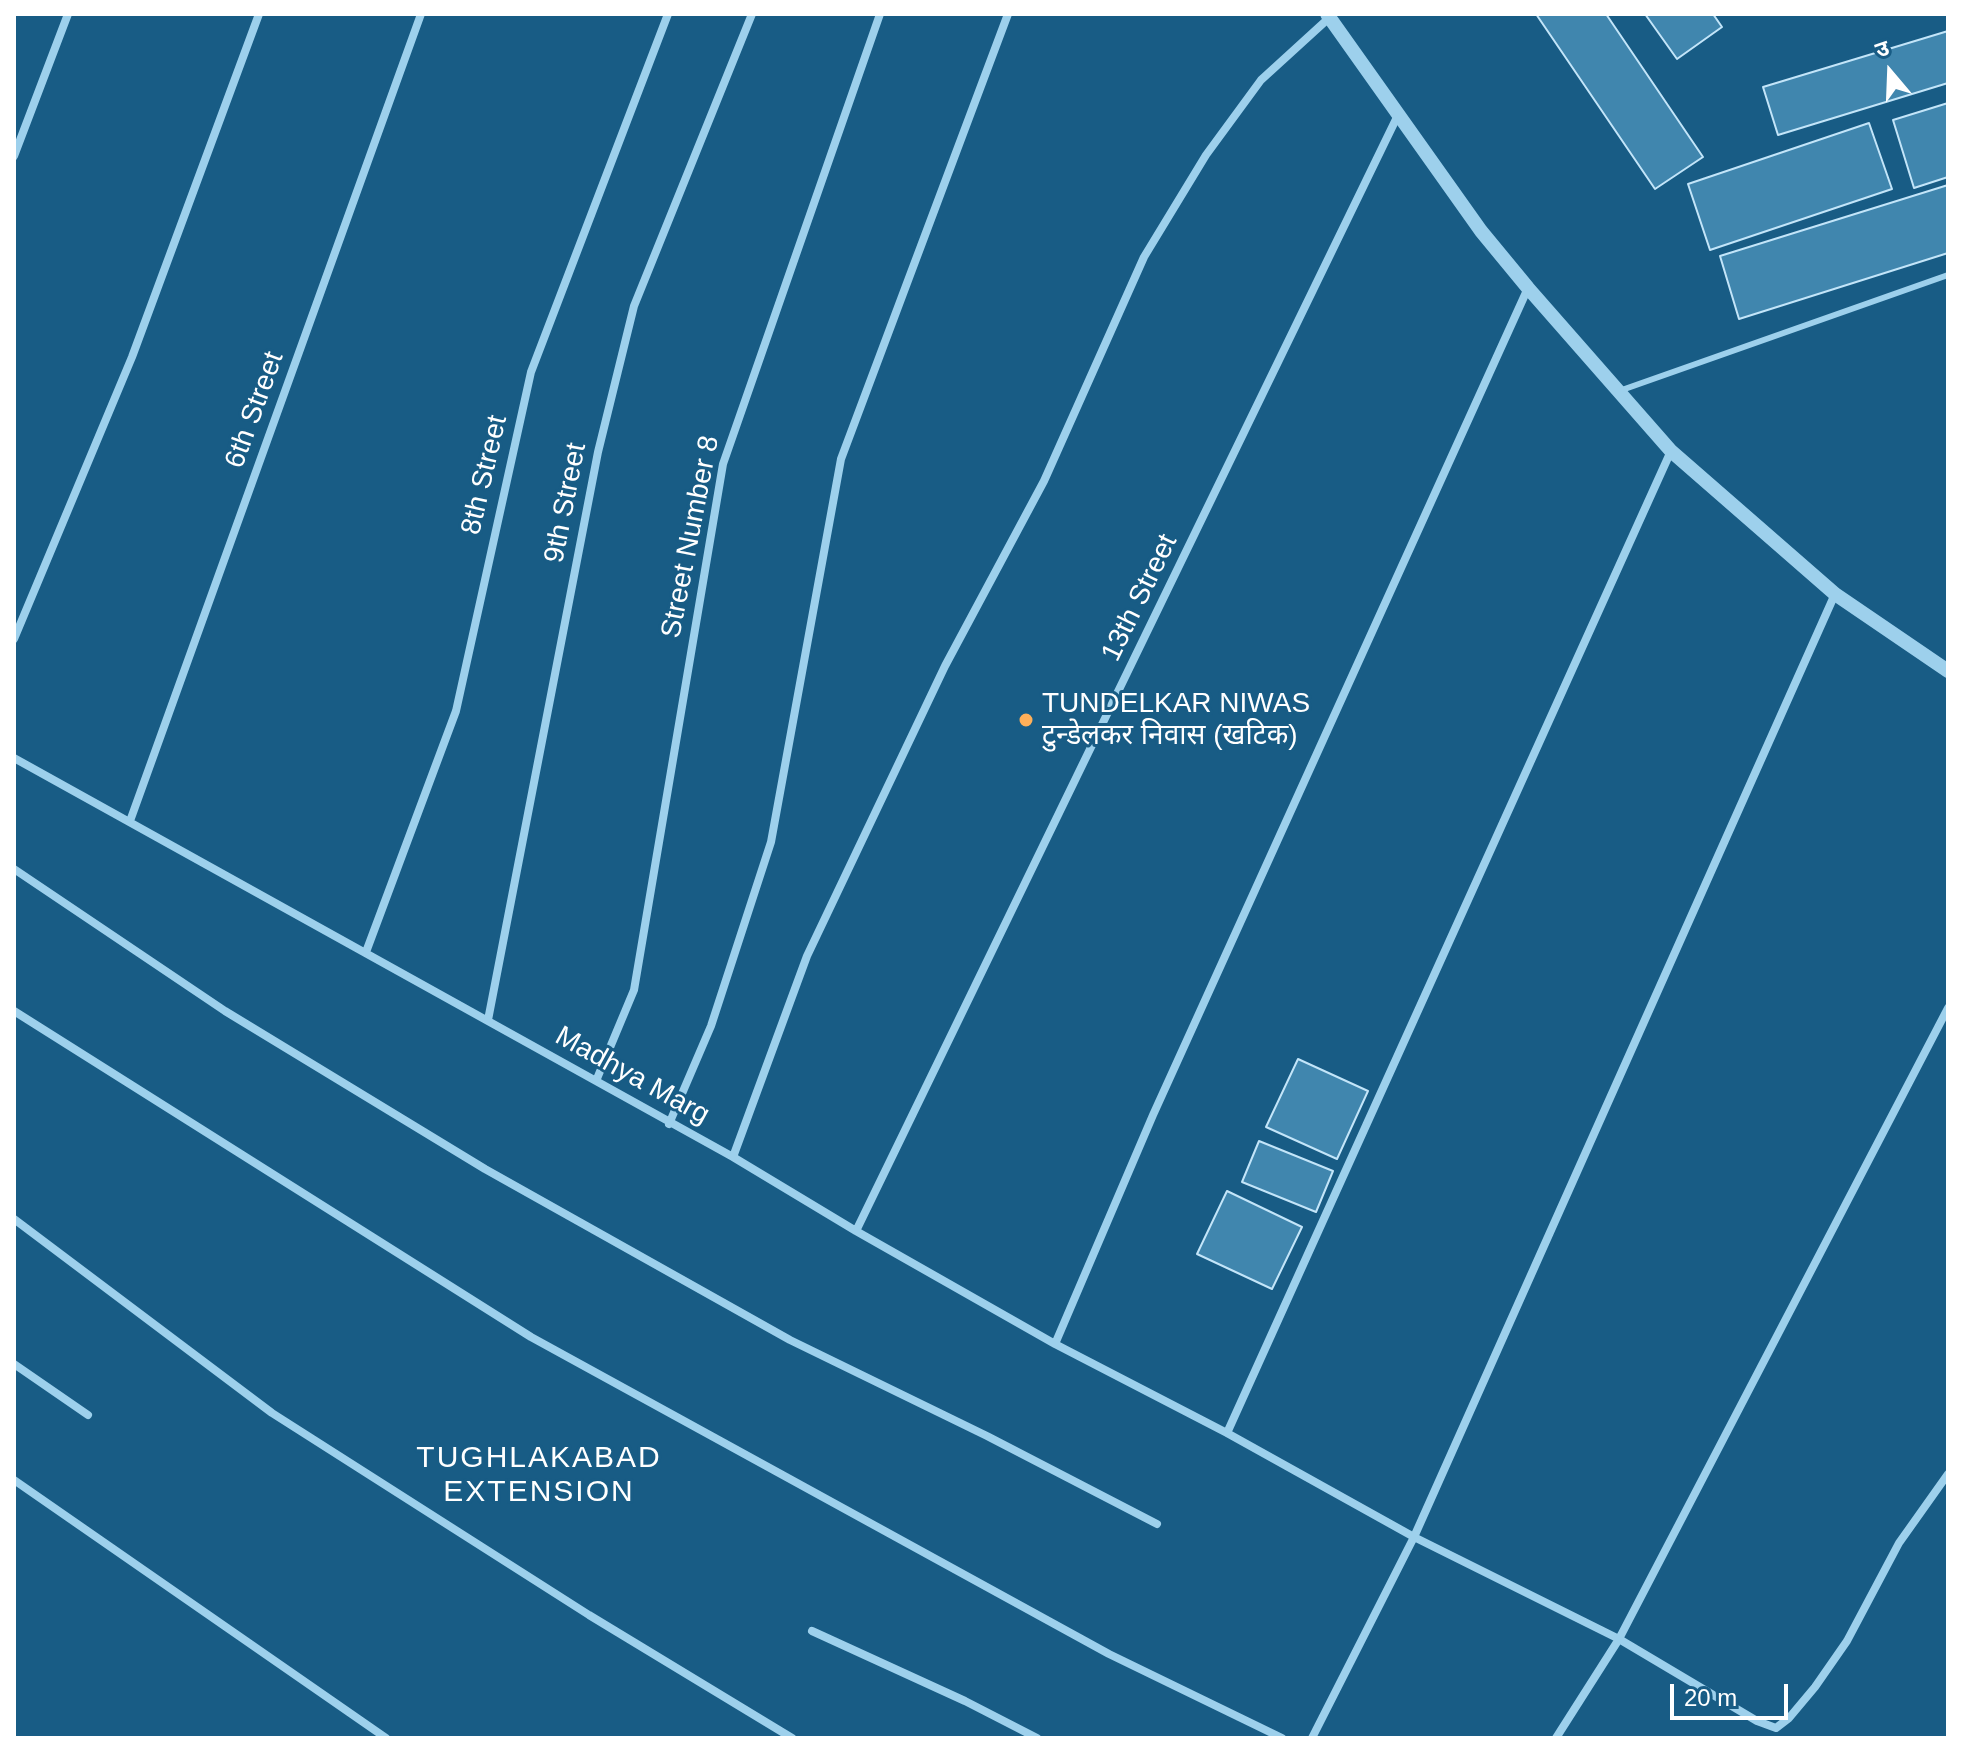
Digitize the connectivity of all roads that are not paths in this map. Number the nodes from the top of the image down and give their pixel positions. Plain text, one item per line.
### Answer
1 (68, 14) edge
2 (259, 14) edge
3 (421, 14) edge
4 (668, 14) edge
5 (752, 14) edge
6 (880, 14) edge
7 (1008, 14) edge
8 (1328, 16) edge
9 (1399, 113) junction
10 (14, 156) edge
11 (1948, 275) edge
12 (1528, 288) junction
13 (1619, 391) junction
14 (1671, 451) junction
15 (1835, 594) junction
16 (14, 639) edge
17 (1948, 671) edge
18 (14, 758) edge
19 (130, 821) junction
20 (14, 869) edge
21 (366, 952) junction
22 (1948, 1008) edge
23 (14, 1011) edge
24 (488, 1020) junction
25 (596, 1081) junction
26 (669, 1124) junction
27 (733, 1157) junction
28 (14, 1219) edge
29 (856, 1231) junction
30 (1055, 1344) junction
31 (14, 1364) edge
32 (88, 1415) dead end
33 (1227, 1433) junction
34 (1948, 1474) edge
35 (14, 1480) edge
36 (1157, 1524) dead end
37 (1414, 1537) junction
38 (812, 1631) dead end
39 (1619, 1639) junction
40 (386, 1738) edge
41 (792, 1738) edge
42 (1037, 1738) edge
43 (1282, 1738) edge
44 (1312, 1738) edge
45 (1556, 1738) edge

1 - 10 street
2 - 16 street
3 - 19 street, 6th Street
4 - 21 street, 8th Street
5 - 24 street, 9th Street
6 - 25 street, Street Number 8
7 - 26 street
8 - 9 street
8 - 27 street
9 - 12 street
9 - 29 street, 13th Street
11 - 13 lane
12 - 13 street
12 - 30 street
13 - 14 street
14 - 15 street
14 - 33 street
15 - 17 street
15 - 37 street
18 - 19 street, Madhya Marg
19 - 21 street, Madhya Marg
20 - 36 street
21 - 24 street, Madhya Marg
22 - 39 street
23 - 43 street
24 - 25 street, Madhya Marg
25 - 26 street, Madhya Marg
26 - 27 street, Madhya Marg
27 - 29 street, Madhya Marg
28 - 41 street
29 - 30 street, Madhya Marg
30 - 33 street, Madhya Marg
31 - 32 street
33 - 37 street, Madhya Marg
34 - 39 street, Madhya Marg
35 - 40 street
37 - 39 street, Madhya Marg
37 - 44 street
38 - 42 street
39 - 45 street

